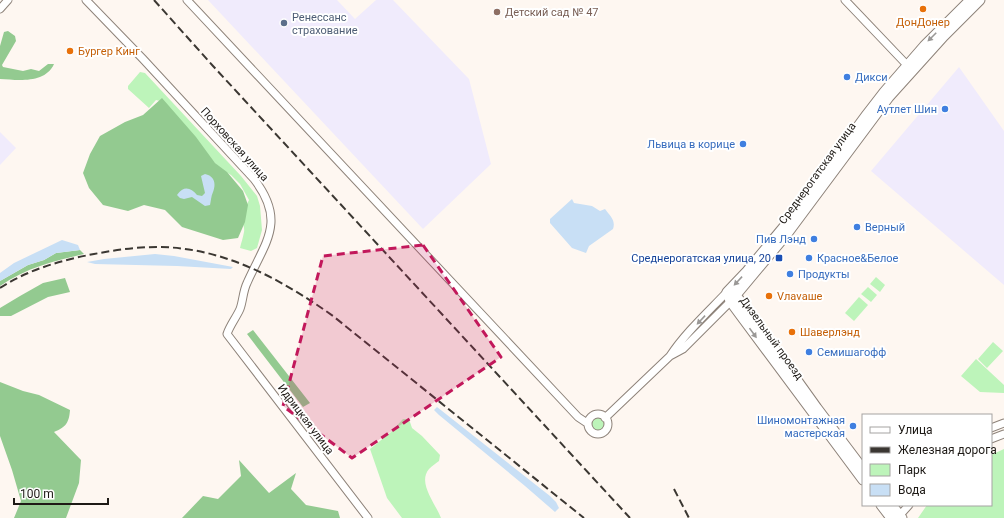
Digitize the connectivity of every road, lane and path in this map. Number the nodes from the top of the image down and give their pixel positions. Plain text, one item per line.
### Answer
1 (8, 0) edge
2 (86, 0) edge
3 (187, 0) edge
4 (845, 0) edge
5 (970, 0) edge
6 (980, 0) edge
7 (0, 9) edge
8 (907, 65) junction
9 (731, 296) junction
10 (227, 334) joint
11 (606, 418) junction
12 (587, 423) junction
13 (1004, 423) edge
14 (992, 428) edge
15 (1004, 434) edge
16 (992, 439) edge
17 (862, 468) edge
18 (862, 479) edge
19 (882, 506) edge
20 (893, 506) edge
21 (894, 506) edge
22 (908, 506) edge
23 (890, 517) edge
24 (901, 517) edge
25 (368, 518) edge

1 - 7 street
2 - 10 street, Порховская улица
3 - 12 street
4 - 8 street
5 -> 8 street, Среднерогатская улица
6 - 9 street, Среднерогатская улица
8 -> 9 street, Среднерогатская улица
9 - 11 street, Среднерогатская улица
9 - 17 street, Дизельный проезд
9 -> 18 street, Дизельный проезд
10 - 25 street, Идрицкая улица
11 - 12 street
11 - 12 street, Среднерогатская улица
13 - 14 street
15 - 16 street
19 - 23 street
20 - 23 street
21 - 24 street
22 - 24 street
23 - 24 street

